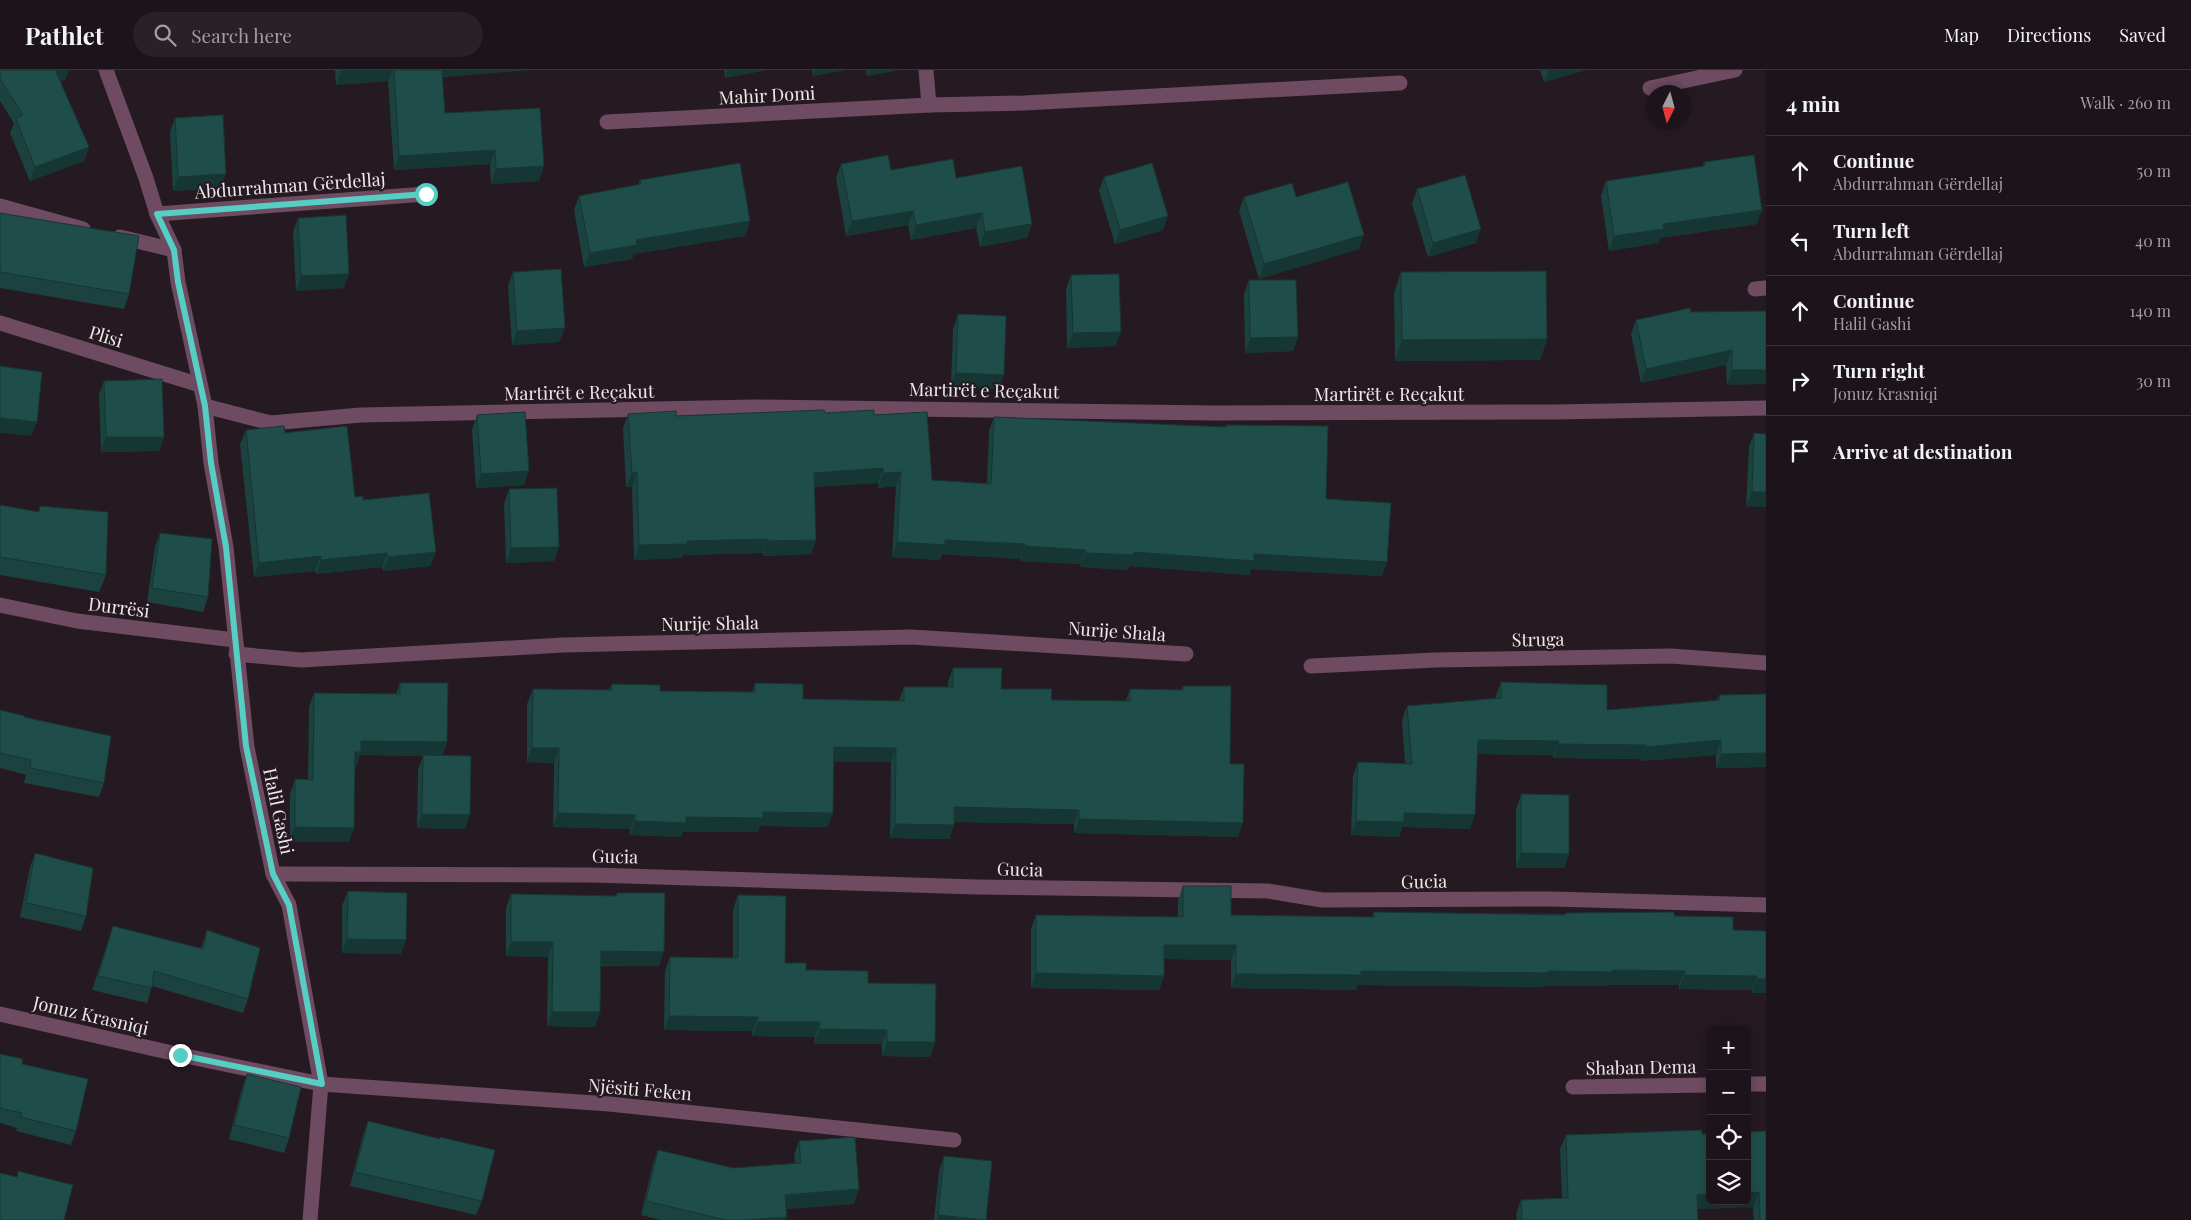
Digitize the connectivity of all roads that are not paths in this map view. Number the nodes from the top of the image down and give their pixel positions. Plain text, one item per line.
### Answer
1 (106, 70) edge
2 (926, 70) edge
3 (1735, 70) edge
4 (1400, 82) dead end
5 (1664, 85) edge
6 (929, 105) junction
7 (607, 122) dead end
8 (426, 194) dead end
9 (0, 206) edge
10 (157, 214) junction
11 (174, 250) junction
12 (0, 323) edge
13 (200, 385) junction
14 (205, 406) junction
15 (1766, 408) edge
16 (0, 605) edge
17 (235, 647) junction
18 (1186, 654) dead end
19 (1766, 663) edge
20 (1311, 666) dead end
21 (273, 874) junction
22 (1766, 905) edge
23 (0, 1014) edge
24 (322, 1084) junction
25 (1751, 1084) edge
26 (1766, 1084) edge
27 (1706, 1085) edge
28 (1573, 1087) dead end
29 (954, 1140) dead end
30 (310, 1220) edge

1 - 10 street
2 - 6 street
3 - 5 street
4 - 6 street, Mahir Domi
6 - 7 street, Mahir Domi
8 - 10 street, Abdurrahman Gërdellaj
9 - 11 street
10 - 11 street
11 - 13 street
12 - 13 street, Plisi
13 - 14 street
14 - 15 street, Martirët e Reçakut
14 - 17 street, Halil Gashi
16 - 17 street, Durrësi
17 - 18 street, Nurije Shala
17 - 21 street, Halil Gashi
19 - 20 street, Struga
21 - 22 street, Gucia
21 - 24 street, Halil Gashi
23 - 24 street, Jonuz Krasniqi
24 - 29 street, Njësiti Feken
24 - 30 street, Halil Gashi
25 - 26 street
27 - 28 street, Shaban Dema

